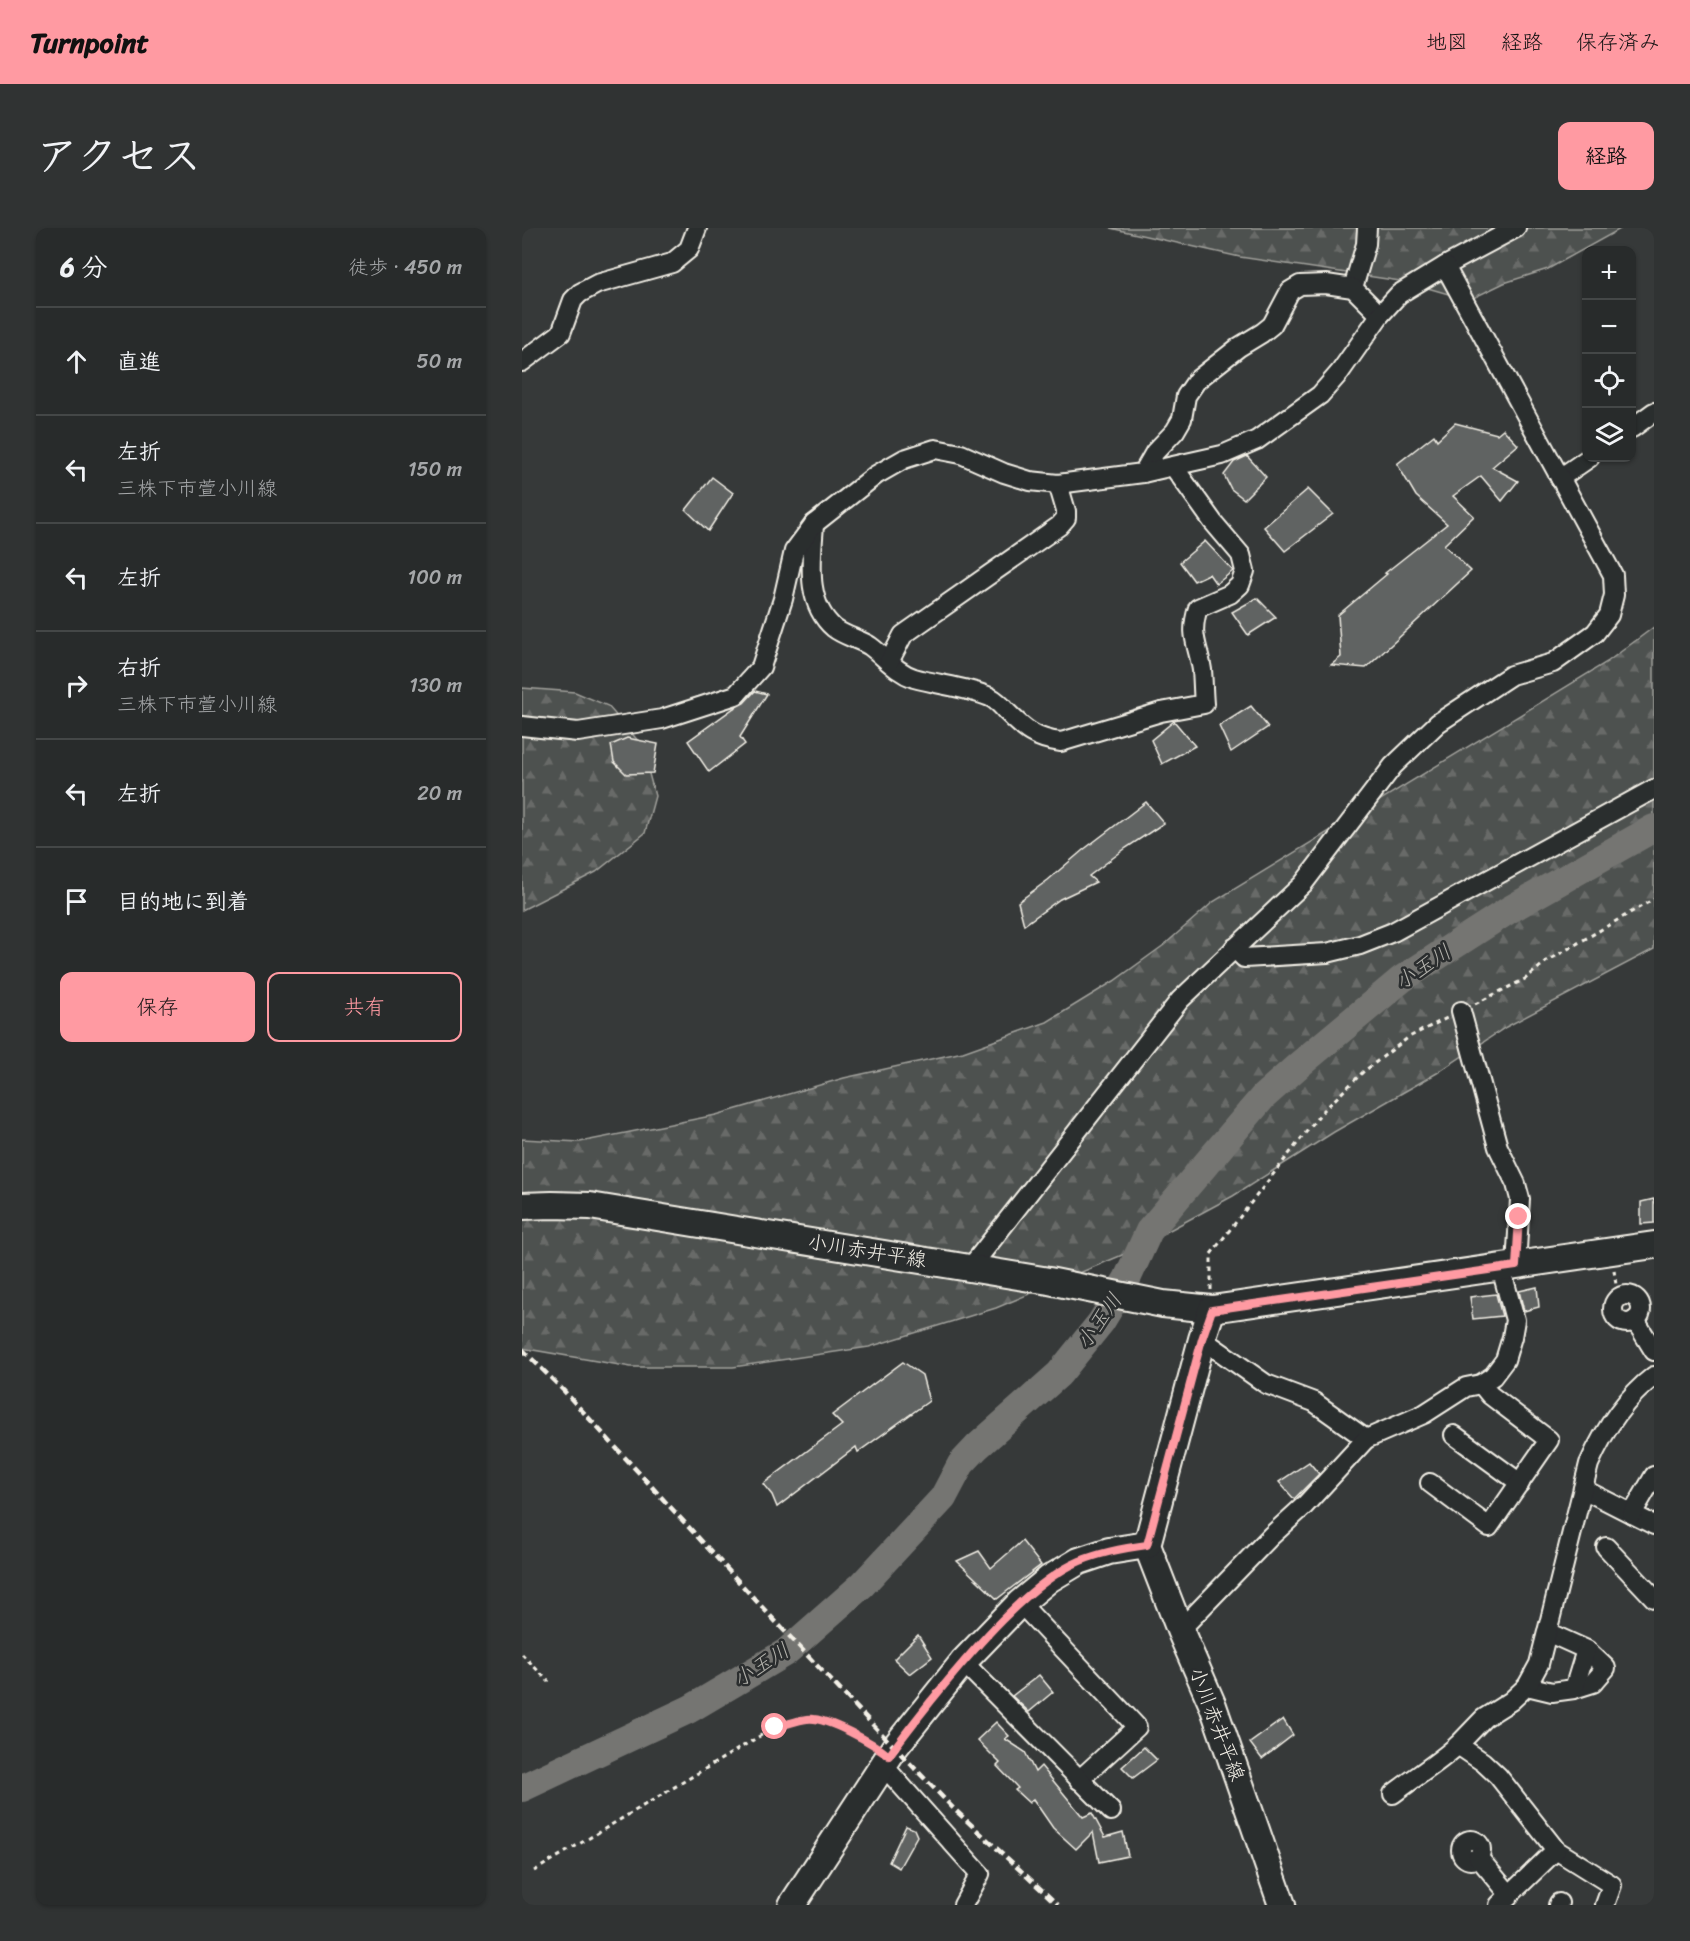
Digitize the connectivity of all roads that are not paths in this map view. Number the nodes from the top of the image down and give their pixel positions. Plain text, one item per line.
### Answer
1 (698, 228) edge
2 (1367, 228) edge
3 (1516, 228) edge
4 (1444, 266) junction
5 (1353, 288) junction
6 (1380, 315) junction
7 (522, 362) edge
8 (1654, 412) edge
9 (1636, 425) edge
10 (1583, 462) edge
11 (1173, 466) junction
12 (1143, 472) junction
13 (1560, 478) junction
14 (1058, 484) junction
15 (814, 524) junction
16 (889, 662) junction
17 (522, 726) edge
18 (1654, 789) edge
19 (1234, 948) junction
20 (1461, 1011) road end
21 (522, 1206) edge
22 (1654, 1245) edge
23 (1508, 1267) junction
24 (970, 1268) junction
25 (1620, 1297) road end
26 (1212, 1310) junction
27 (1202, 1339) junction
28 (1654, 1351) edge
29 (1654, 1376) edge
30 (1481, 1384) junction
31 (1454, 1435) dead end
32 (1366, 1439) junction
33 (1654, 1476) edge
34 (1430, 1483) dead end
35 (1520, 1483) junction
36 (1582, 1489) junction
37 (1632, 1514) junction
38 (1654, 1525) edge
39 (1147, 1545) junction
40 (1606, 1547) dead end
41 (1654, 1598) edge
42 (1020, 1603) junction
43 (1180, 1630) junction
44 (1547, 1632) junction
45 (963, 1662) junction
46 (1527, 1686) junction
47 (1458, 1745) junction
48 (886, 1760) junction
49 (1078, 1780) junction
50 (1393, 1794) dead end
51 (1111, 1811) dead end
52 (1556, 1850) junction
53 (1478, 1857) dead end
54 (1504, 1900) edge
55 (792, 1905) edge
56 (963, 1905) edge
57 (1282, 1905) edge
58 (1605, 1905) edge

1 - 7 street
2 - 5 street
3 - 4 street
4 - 6 street
4 - 13 street
5 - 6 street
5 - 12 street
6 - 11 street
8 - 9 street
10 - 13 street
11 - 12 street
11 - 16 street
12 - 14 street
13 - 19 street
14 - 15 street
14 - 16 street
15 - 16 street
15 - 17 street
18 - 19 street
19 - 24 street
20 - 23 street
21 - 24 main road, 小川赤井平線
22 - 23 main road, 小川赤井平線
23 - 26 main road, 小川赤井平線
23 - 30 street
24 - 26 main road, 小川赤井平線
25 - 28 street
26 - 27 main road
27 - 32 street
27 - 39 main road
29 - 36 street
30 - 32 street
30 - 35 street
31 - 35 street
32 - 43 street
33 - 37 street
34 - 35 street
36 - 37 street
36 - 44 street
37 - 38 street
39 - 42 main road
39 - 43 main road, 小川赤井平線
40 - 41 street
42 - 45 main road
42 - 49 street
43 - 57 main road, 小川赤井平線
44 - 46 street
44 - 46 street
45 - 48 main road
45 - 49 street
46 - 47 street
47 - 50 street
47 - 52 street
48 - 55 main road
48 - 56 street
49 - 51 street
52 - 54 street
52 - 58 street
53 - 54 street

